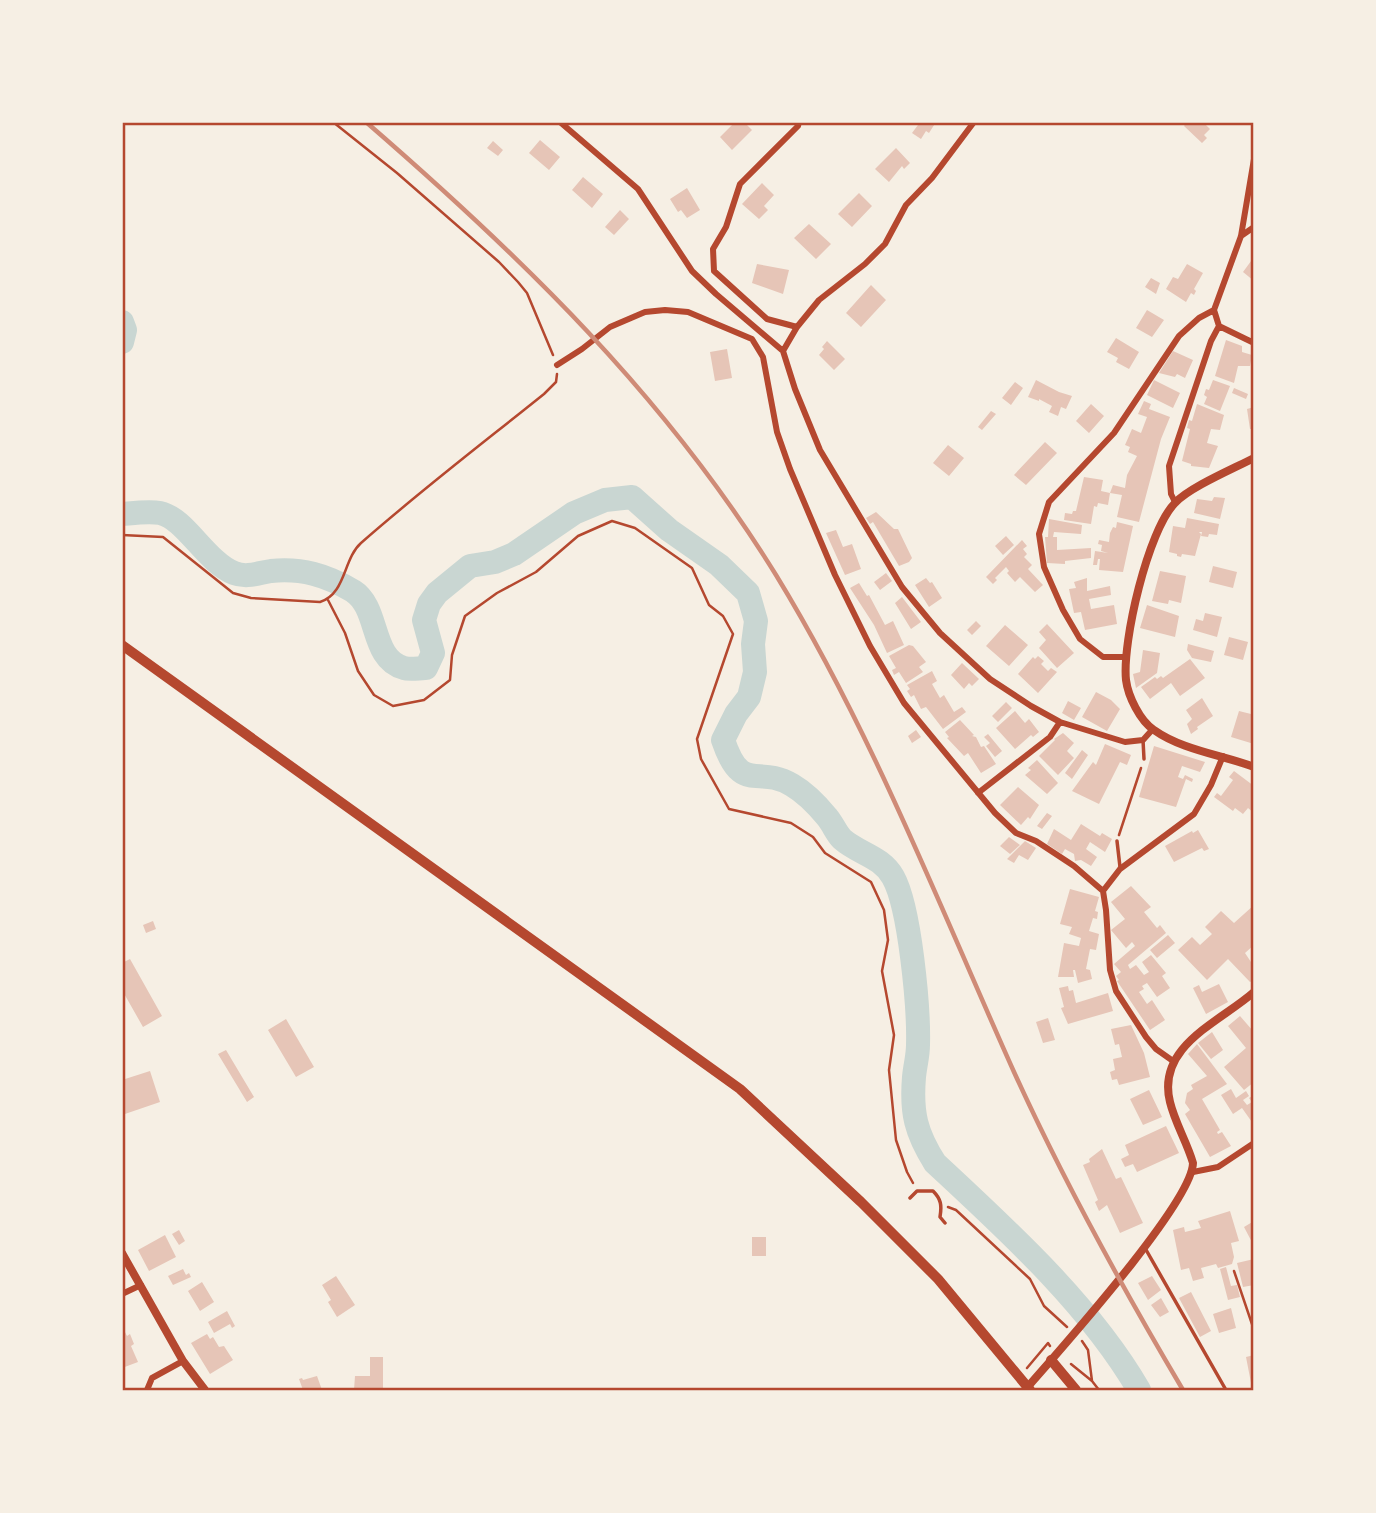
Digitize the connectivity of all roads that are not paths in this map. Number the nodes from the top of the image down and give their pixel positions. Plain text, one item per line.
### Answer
1 (560, 122) edge
2 (799, 122) edge
3 (974, 122) edge
4 (1254, 159) edge
5 (1254, 228) edge
6 (1241, 236) junction
7 (1214, 310) junction
8 (1219, 326) junction
9 (797, 327) junction
10 (1254, 343) edge
11 (783, 351) junction
12 (557, 365) road end
13 (1254, 458) edge
14 (1175, 502) junction
15 (122, 645) edge
16 (1126, 657) junction
17 (1060, 722) junction
18 (1152, 730) junction
19 (1143, 740) junction
20 (1223, 756) junction
21 (1144, 759) road end
22 (1254, 767) edge
23 (978, 793) junction
24 (1117, 841) road end
25 (1120, 869) junction
26 (1103, 891) junction
27 (1254, 992) edge
28 (1173, 1061) junction
29 (1254, 1143) edge
30 (1193, 1172) junction
31 (910, 1198) dead end
32 (945, 1223) dead end
33 (1144, 1246) junction
34 (122, 1252) edge
35 (141, 1286) junction
36 (122, 1294) edge
37 (1056, 1354) junction
38 (183, 1361) junction
39 (147, 1391) edge
40 (205, 1391) edge
41 (1027, 1391) edge
42 (1076, 1391) edge
43 (1226, 1391) edge

1 - 11 street
2 - 9 street
3 - 9 street
4 - 6 street
5 - 6 street
6 - 7 street
7 - 8 street
7 - 16 street
8 - 10 street
8 - 14 street
9 - 11 street
11 - 17 street
12 - 23 street
13 - 14 street
14 - 16 street
15 - 41 main road
16 - 18 street
17 - 19 street
17 - 23 street
18 - 19 street
18 - 20 street
19 - 21 lane
20 - 22 street
20 - 25 street
23 - 26 street
24 - 25 lane
25 - 26 street
26 - 28 street
27 - 28 street
28 - 30 street
29 - 30 street
30 - 33 street
31 - 32 lane
33 - 37 street
33 - 43 lane
34 - 35 street
35 - 36 street
35 - 38 street
37 - 41 street
37 - 42 main road
38 - 39 street
38 - 40 street

